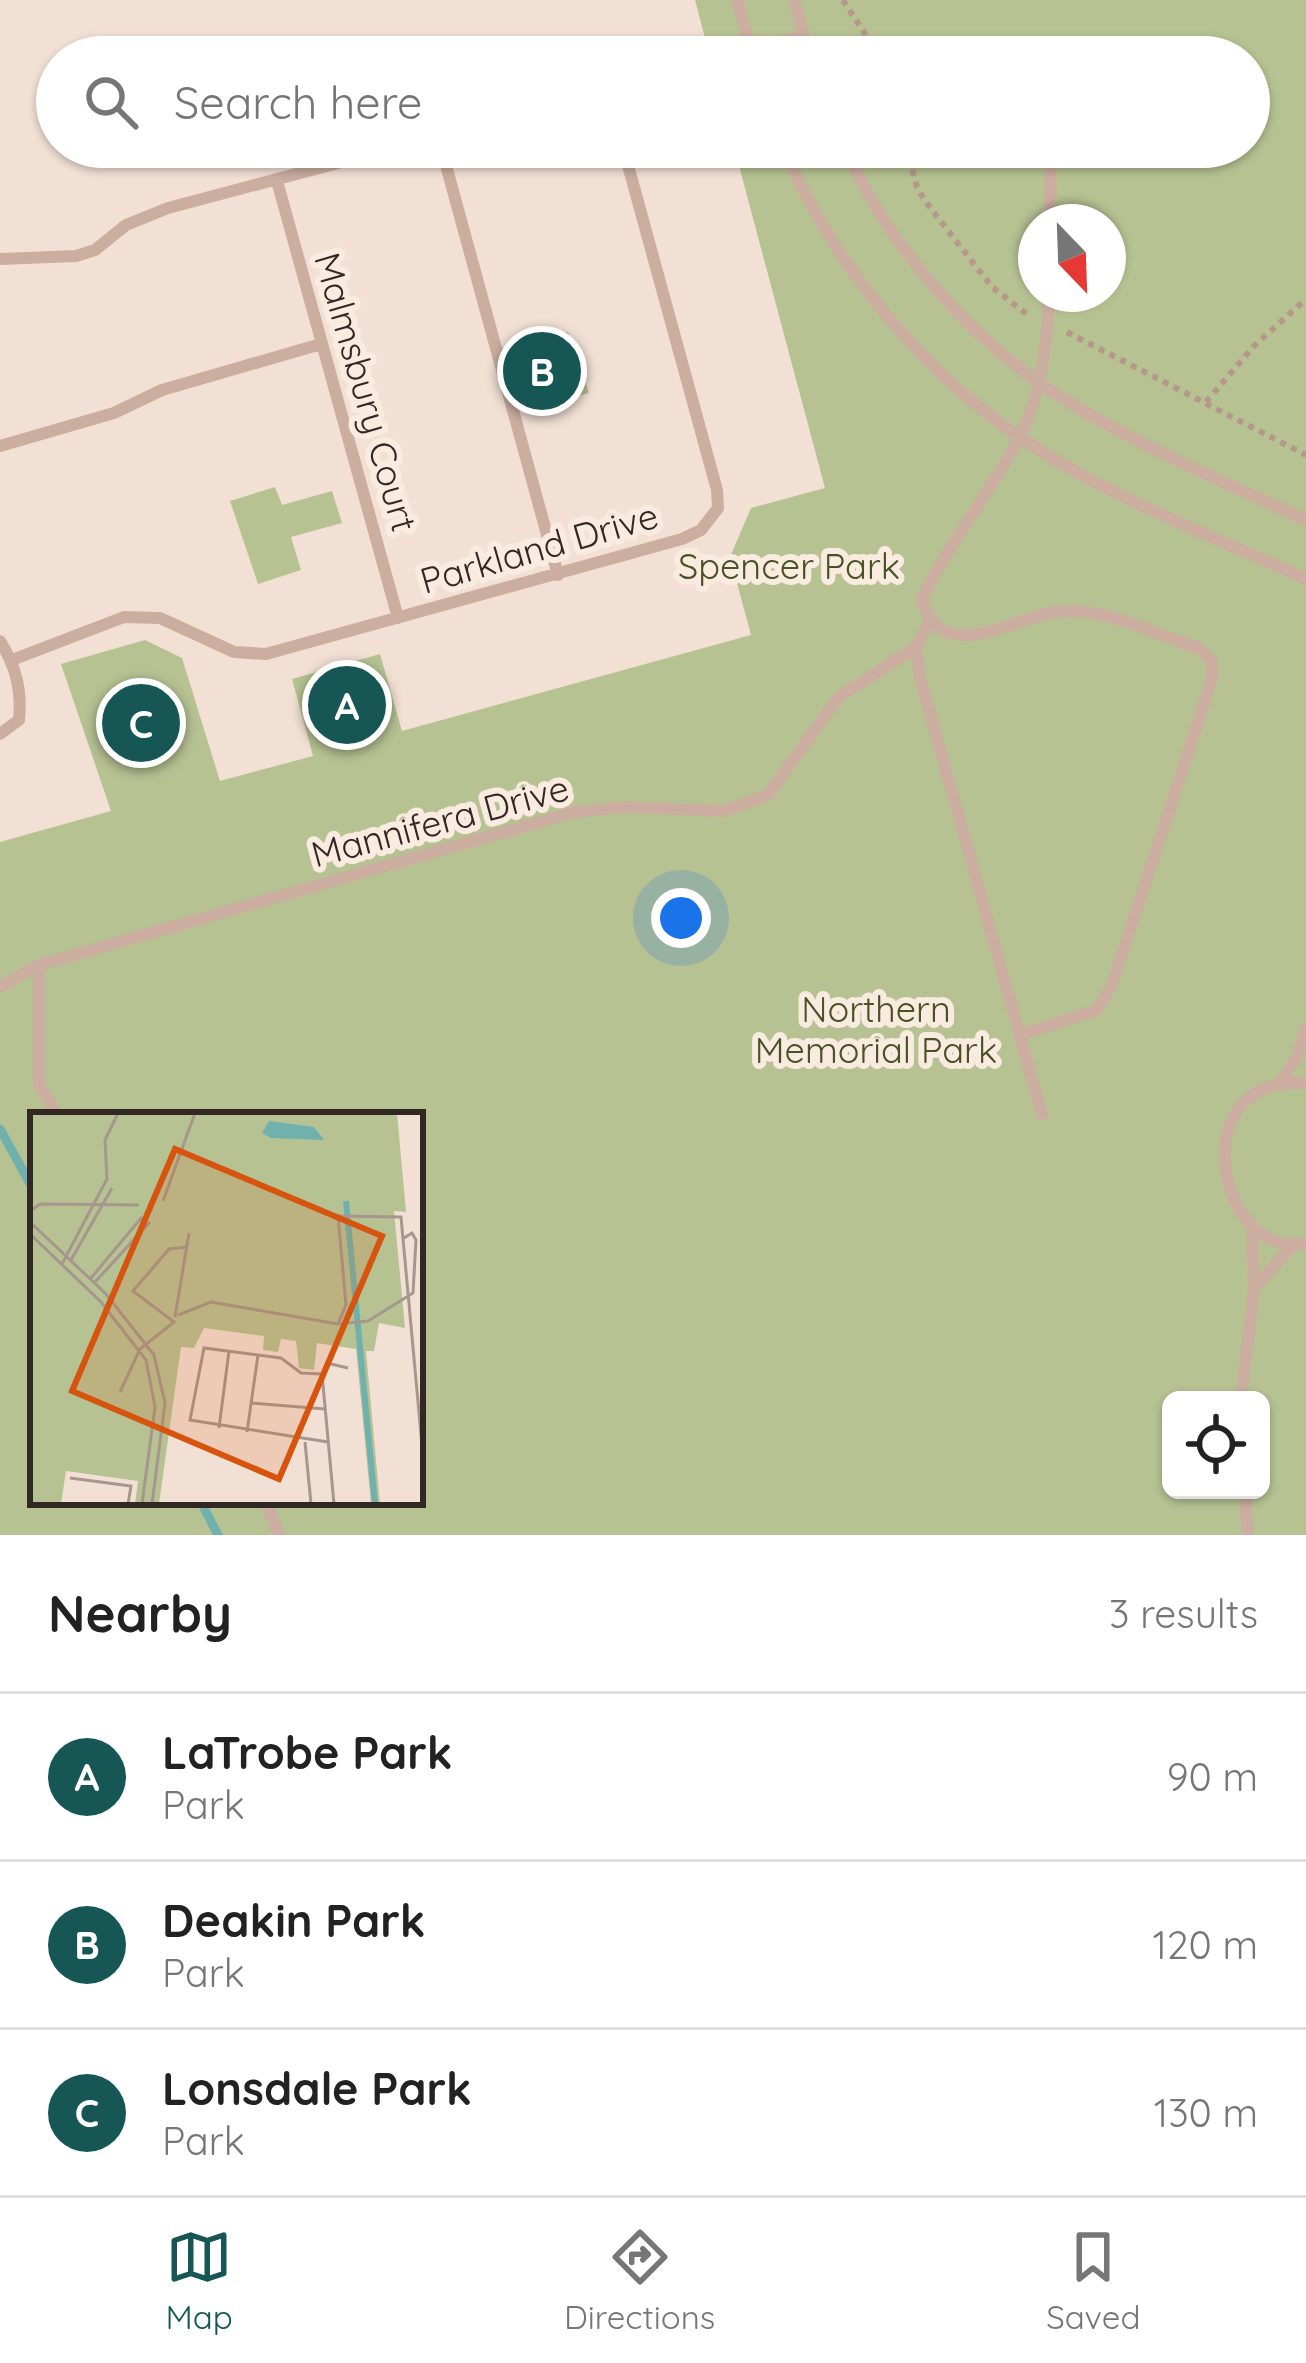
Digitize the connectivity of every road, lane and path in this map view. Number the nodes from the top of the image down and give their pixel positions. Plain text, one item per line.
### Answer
1 (737, 0) edge
2 (794, 0) edge
3 (843, 0) edge
4 (747, 36) edge
5 (803, 36) edge
6 (869, 36) edge
7 (323, 168) edge
8 (447, 168) edge
9 (629, 168) edge
10 (794, 168) edge
11 (856, 168) edge
12 (912, 168) edge
13 (1051, 168) edge
14 (277, 181) junction
15 (1050, 204) edge
16 (0, 259) edge
17 (1306, 299) edge
18 (1048, 312) edge
19 (1048, 324) junction
20 (321, 344) junction
21 (1039, 382) junction
22 (1206, 402) junction
23 (1020, 437) junction
24 (0, 446) edge
25 (1306, 454) edge
26 (1306, 520) edge
27 (558, 575) junction
28 (1306, 579) edge
29 (398, 618) junction
30 (929, 622) junction
31 (0, 641) edge
32 (916, 647) junction
33 (12, 660) junction
34 (0, 734) edge
35 (39, 965) junction
36 (0, 987) edge
37 (1306, 1029) edge
38 (1020, 1035) junction
39 (1306, 1083) edge
40 (1279, 1085) junction
41 (55, 1112) edge
42 (1042, 1115) dead end
43 (1252, 1224) junction
44 (1299, 1244) edge
45 (1254, 1288) junction
46 (1241, 1391) edge
47 (1246, 1499) edge
48 (267, 1505) edge
49 (279, 1535) edge
50 (1248, 1535) edge

1 - 4 lane
2 - 5 lane
3 - 6 path
7 - 14 lane
8 - 27 lane
9 - 27 lane, Parkland Drive
10 - 23 lane
11 - 21 lane
12 - 19 path
13 - 15 lane
14 - 16 lane
14 - 20 lane, Malmsbury Court
17 - 22 path
18 - 19 lane
19 - 21 lane
19 - 22 path
20 - 24 lane
20 - 29 lane, Malmsbury Court
21 - 23 lane
21 - 26 lane
22 - 25 path
23 - 28 lane
23 - 30 lane
27 - 29 lane, Parkland Drive
29 - 33 lane, Parkland Drive
30 - 32 lane
30 - 38 lane
31 - 33 lane
32 - 35 lane, Mannifera Drive
32 - 38 lane
33 - 34 lane
35 - 36 lane, Mannifera Drive
35 - 41 lane
37 - 40 lane
38 - 42 lane
39 - 40 lane
40 - 43 lane
43 - 44 lane
43 - 45 lane
44 - 45 lane
45 - 46 lane
47 - 50 lane
48 - 49 lane

